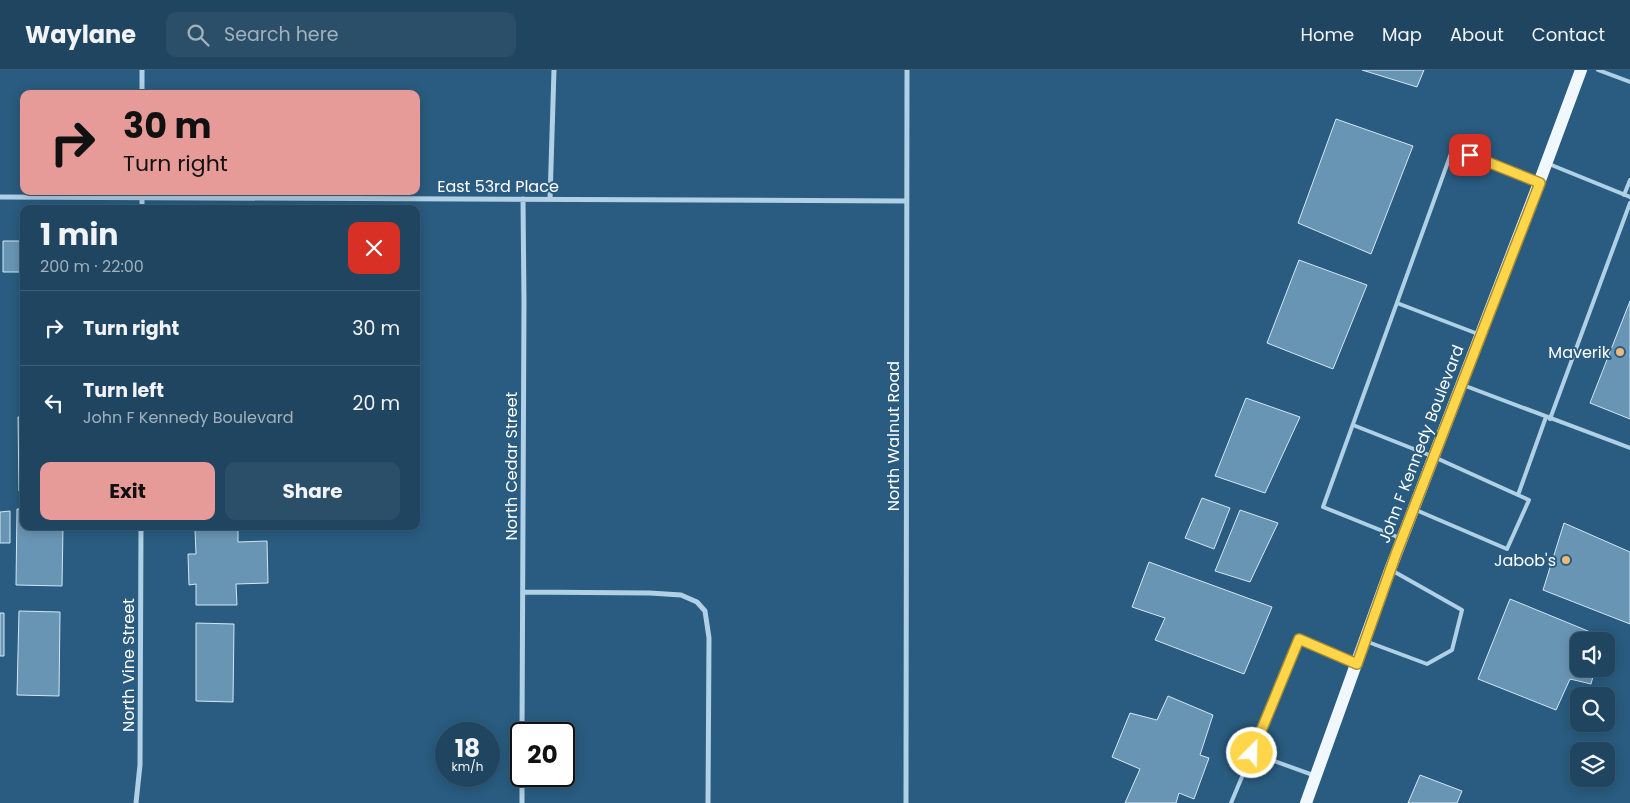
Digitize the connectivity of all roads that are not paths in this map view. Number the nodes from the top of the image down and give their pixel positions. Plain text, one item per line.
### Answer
1 (142, 70) edge
2 (554, 70) edge
3 (907, 70) edge
4 (1582, 70) edge
5 (1598, 70) edge
6 (1630, 82) edge
7 (142, 90) edge
8 (1546, 163) junction
9 (1630, 180) edge
10 (1540, 183) junction
11 (95, 195) edge
12 (218, 195) edge
13 (1624, 195) junction
14 (0, 197) edge
15 (1630, 197) edge
16 (523, 199) junction
17 (550, 199) junction
18 (906, 201) junction
19 (1630, 203) edge
20 (1397, 303) junction
21 (1480, 335) junction
22 (1461, 385) junction
23 (1548, 418) junction
24 (1353, 425) junction
25 (1630, 448) edge
26 (1434, 457) junction
27 (1518, 494) junction
28 (1414, 509) junction
29 (141, 530) edge
30 (1402, 539) junction
31 (1390, 570) junction
32 (523, 592) junction
33 (1366, 641) junction
34 (1357, 664) junction
35 (522, 722) edge
36 (1252, 753) junction
37 (1316, 776) junction
38 (522, 787) edge
39 (136, 803) edge
40 (522, 803) edge
41 (708, 803) edge
42 (906, 803) edge
43 (1231, 803) edge
44 (1306, 803) edge

1 - 7 street
2 - 17 street
3 - 18 street, North Walnut Road
4 - 8 main road, John F Kennedy Boulevard
5 - 6 lane
8 - 10 main road, John F Kennedy Boulevard
8 - 13 lane
9 - 13 lane
10 - 20 lane
10 - 21 main road, John F Kennedy Boulevard
11 - 14 street, East 53rd Place
12 - 16 street, East 53rd Place
13 - 15 lane
16 - 17 street, East 53rd Place
16 - 32 street, North Cedar Street
17 - 18 street, East 53rd Place
18 - 42 street, North Walnut Road
19 - 23 lane
20 - 21 lane
20 - 24 lane
21 - 22 main road, John F Kennedy Boulevard
22 - 23 lane
22 - 26 main road, John F Kennedy Boulevard
23 - 25 lane
23 - 27 lane
24 - 26 lane
24 - 30 lane
26 - 27 lane
26 - 28 main road, John F Kennedy Boulevard
27 - 28 lane
28 - 30 main road, John F Kennedy Boulevard
29 - 39 street, North Vine Street
30 - 31 main road, John F Kennedy Boulevard
31 - 33 main road, John F Kennedy Boulevard
31 - 33 lane
32 - 35 street, North Cedar Street
32 - 41 street
33 - 34 main road, John F Kennedy Boulevard
34 - 36 lane
34 - 37 main road, John F Kennedy Boulevard
36 - 37 lane
36 - 43 lane
37 - 44 main road, John F Kennedy Boulevard
38 - 40 street

